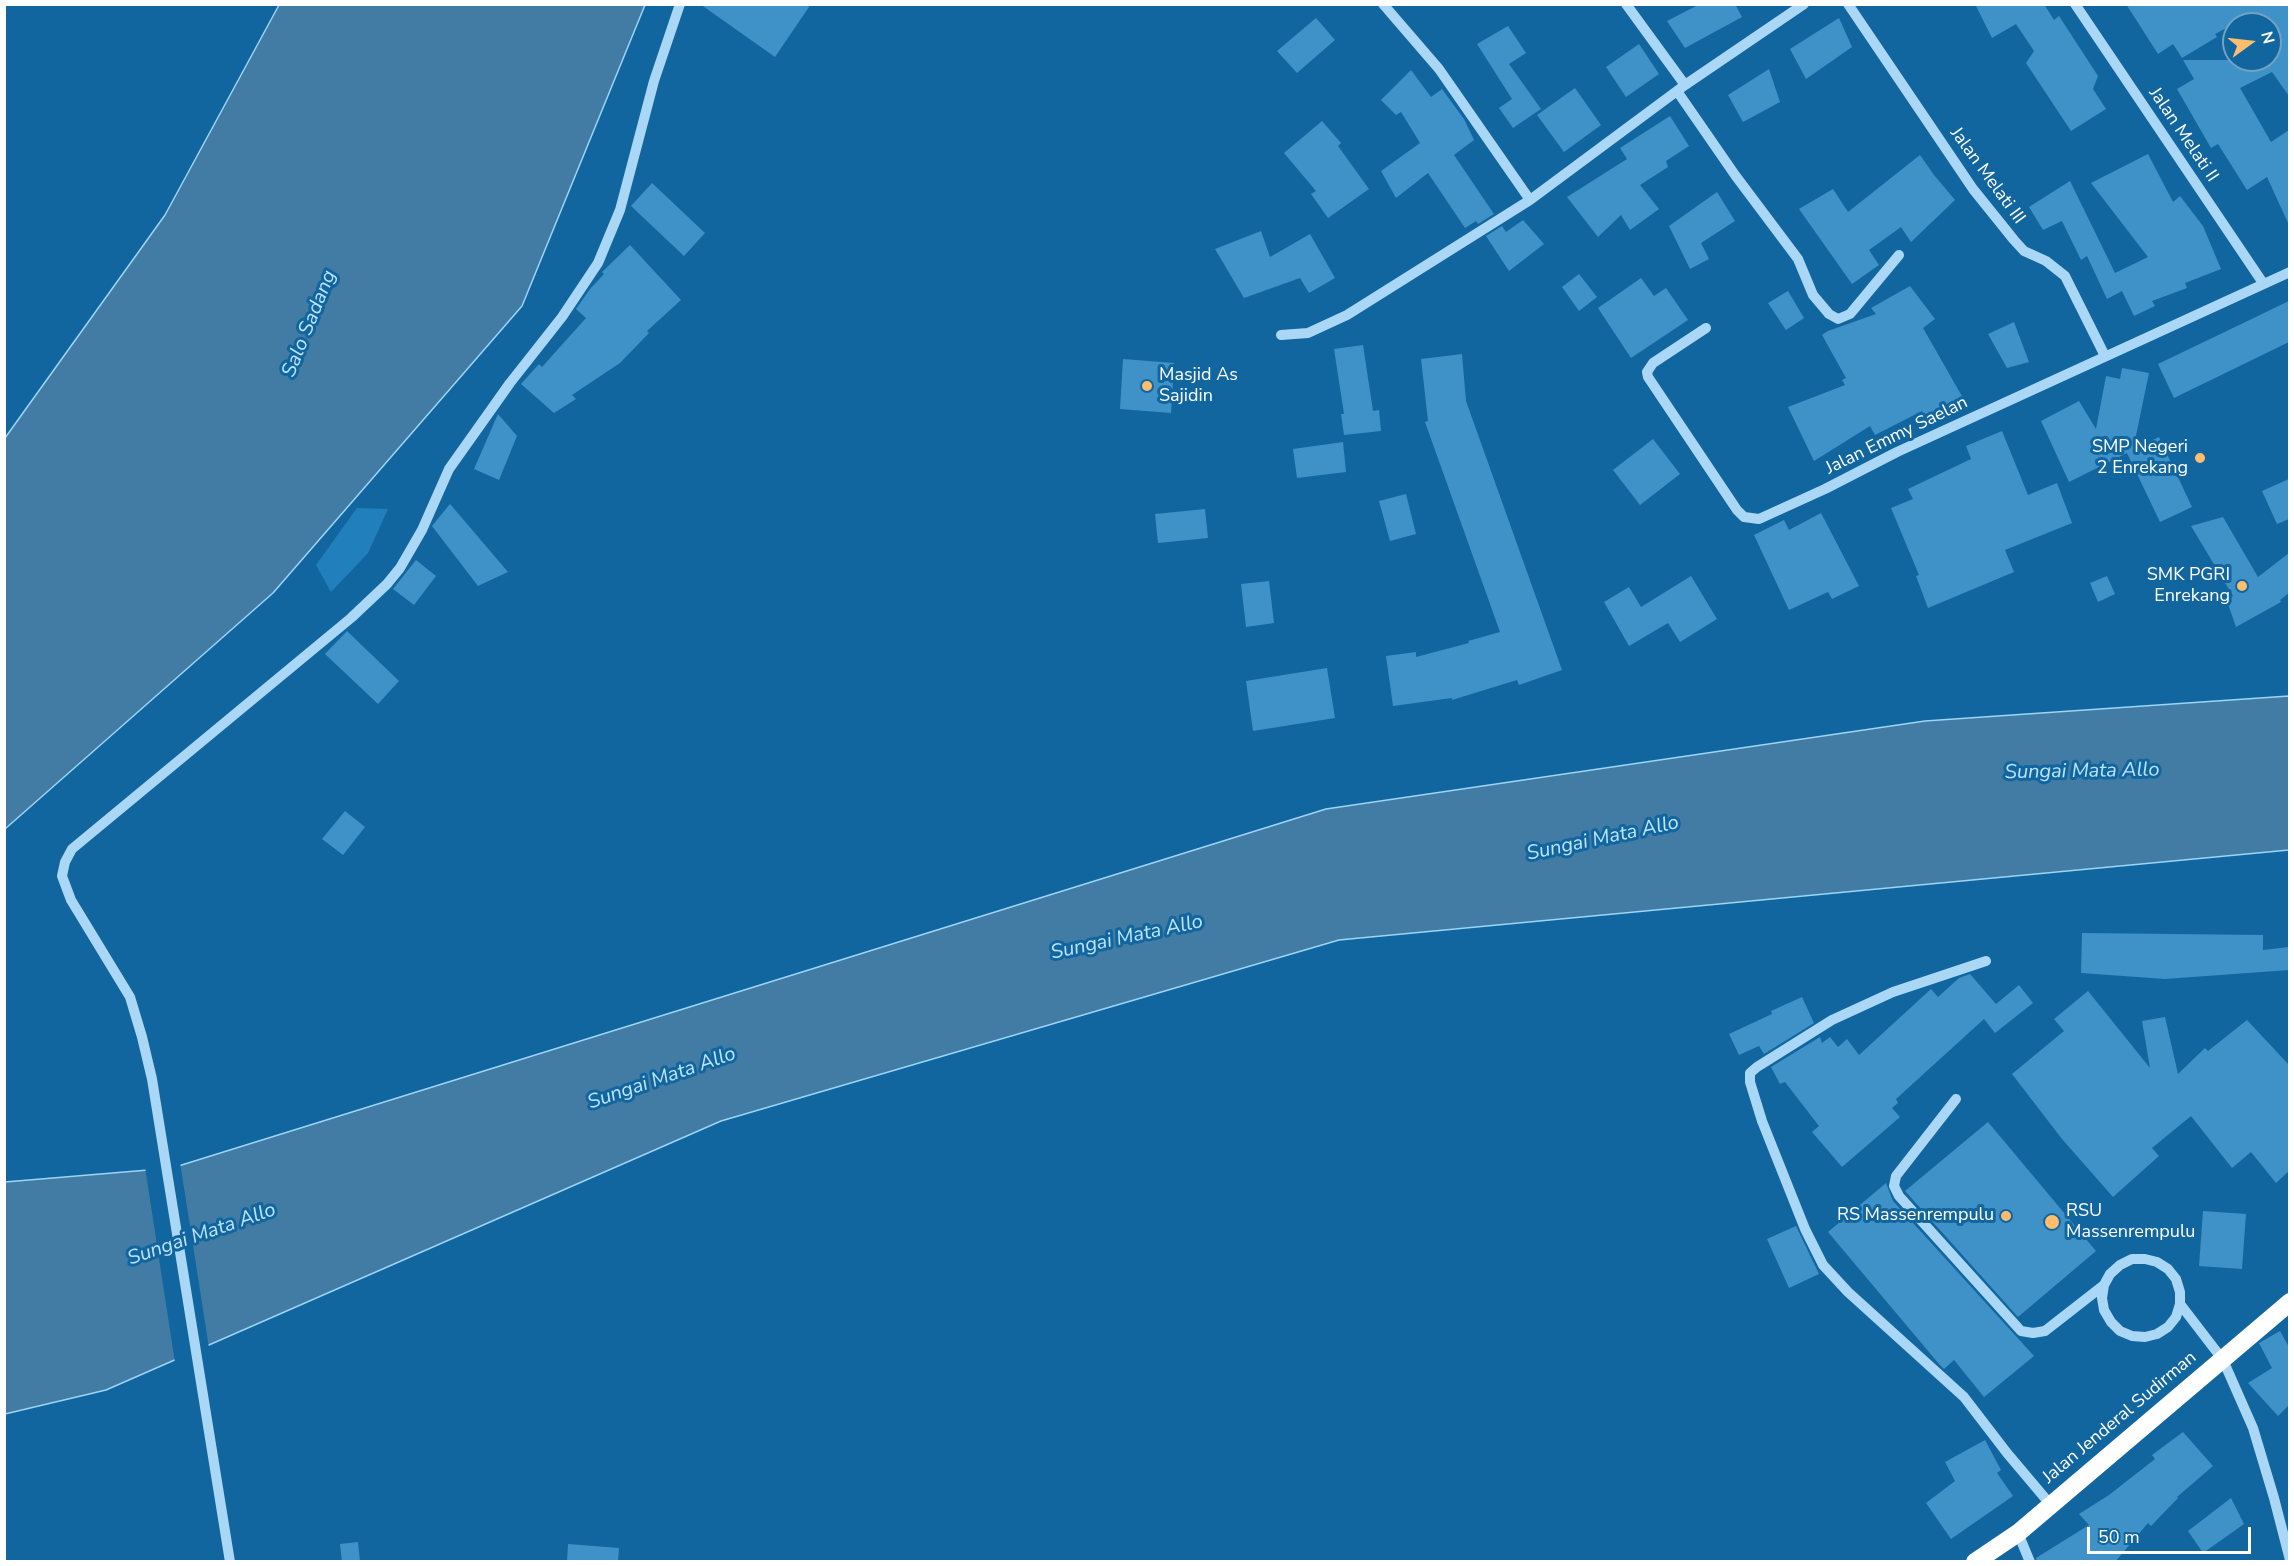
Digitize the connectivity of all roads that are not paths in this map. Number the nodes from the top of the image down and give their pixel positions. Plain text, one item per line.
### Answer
1 (680, 4) edge
2 (1383, 4) edge
3 (1626, 4) edge
4 (1804, 4) edge
5 (1848, 4) edge
6 (2075, 4) edge
7 (1681, 88) junction
8 (1530, 200) junction
9 (1899, 255) dead end
10 (2289, 272) edge
11 (2263, 283) junction
12 (1706, 328) dead end
13 (1281, 335) dead end
14 (2105, 356) junction
15 (1986, 961) dead end
16 (1956, 1099) dead end
17 (2104, 1285) junction
18 (2289, 1302) edge
19 (2180, 1305) junction
20 (2223, 1361) junction
21 (2050, 1503) junction
22 (2018, 1533) junction
23 (2289, 1560) edge
24 (230, 1562) edge
25 (1975, 1562) edge
26 (2030, 1562) edge

1 - 24 street
2 - 8 street
3 - 7 street
4 - 7 street
5 - 14 street, Jalan Melati III
6 - 11 street, Jalan Melati II
7 - 8 street
7 - 9 street
8 - 13 street
10 - 11 street, Jalan Emmy Saelan
11 - 14 street, Jalan Emmy Saelan
12 - 14 street, Jalan Emmy Saelan
15 - 21 street
16 - 17 street
17 - 19 street
17 - 19 street
18 - 20 highway, Jalan Jenderal Sudirman
19 - 20 street
20 - 21 highway, Jalan Jenderal Sudirman
20 - 23 street
21 - 22 highway, Jalan Jenderal Sudirman
22 - 25 highway, Jalan Jenderal Sudirman
22 - 26 street

